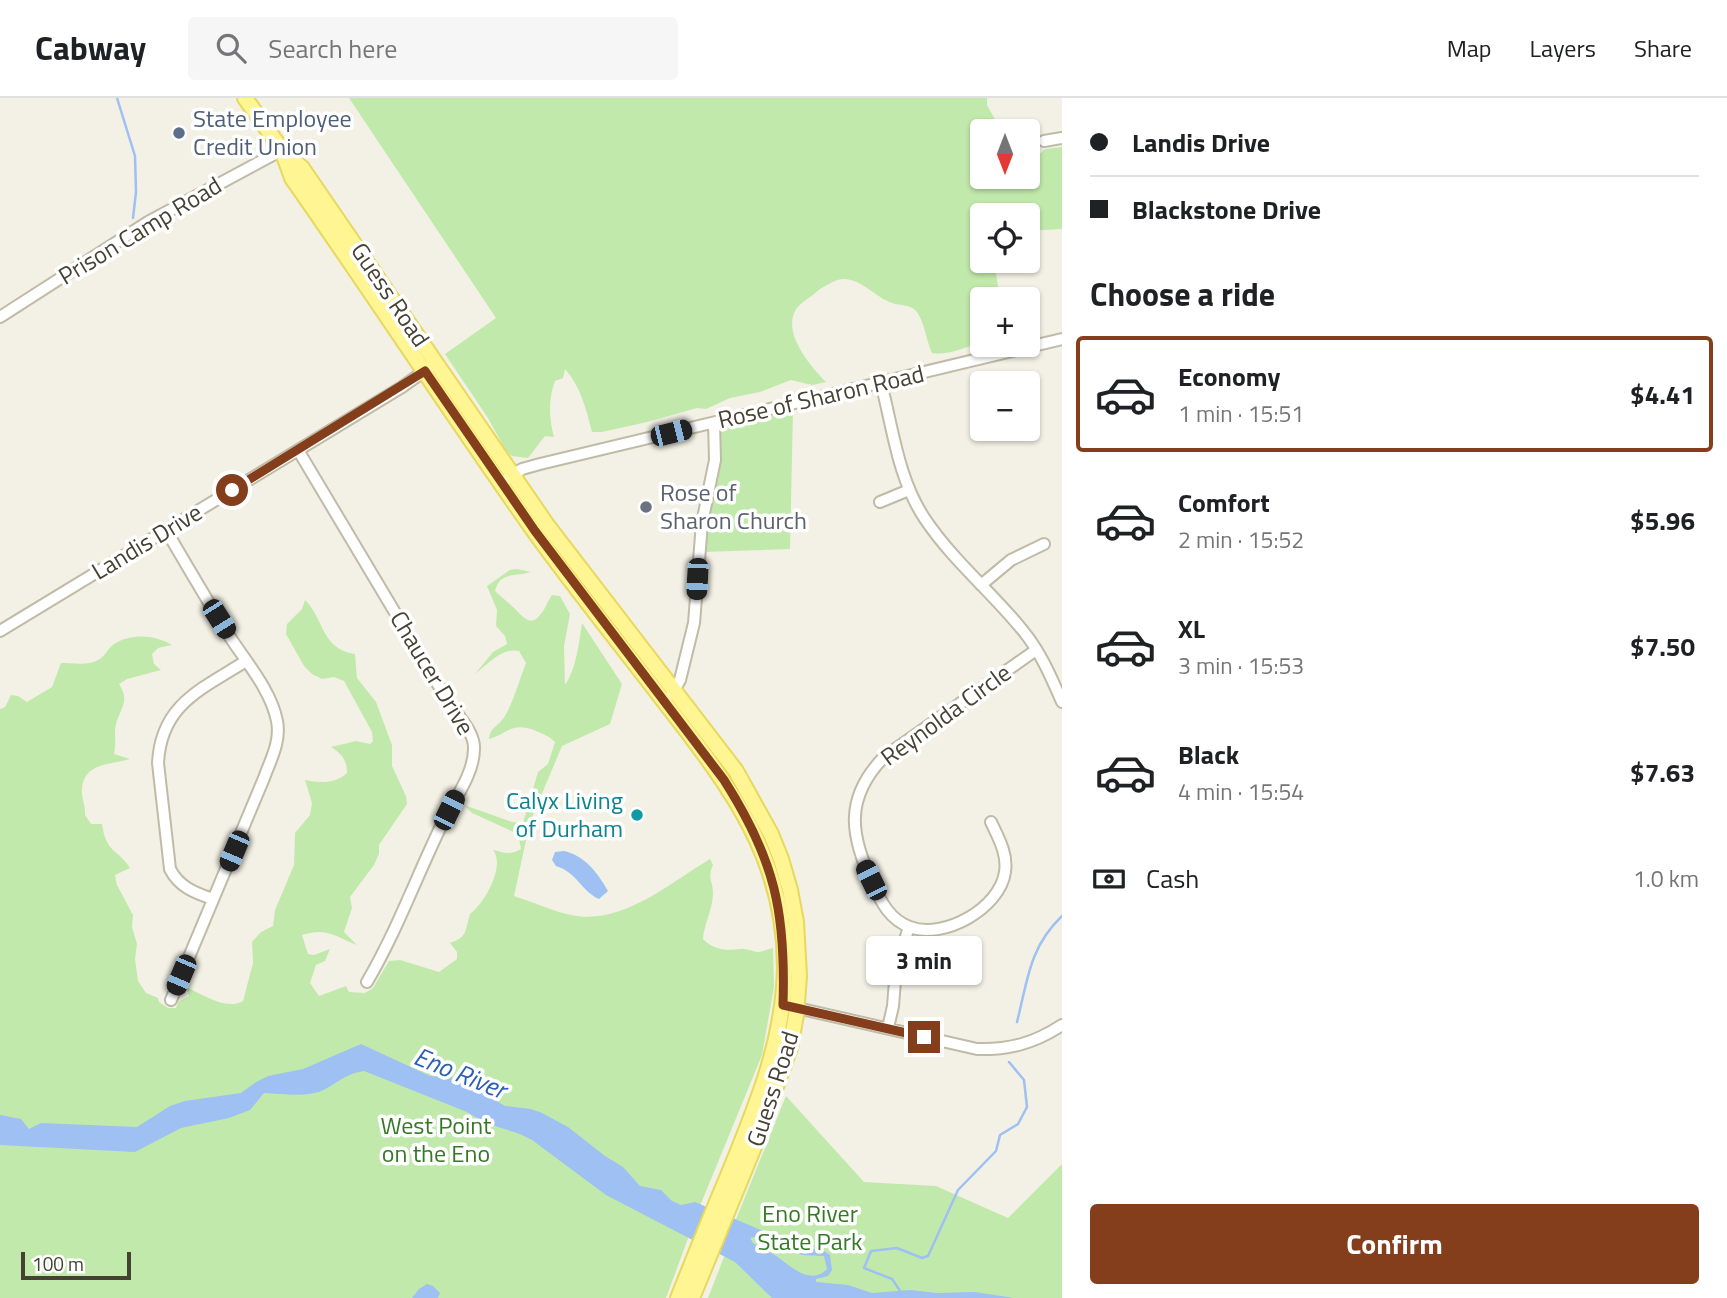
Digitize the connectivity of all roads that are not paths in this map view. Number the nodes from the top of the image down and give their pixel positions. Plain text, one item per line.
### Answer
1 (245, 98) edge
2 (1062, 138) edge
3 (1044, 141) dead end
4 (282, 150) junction
5 (0, 317) edge
6 (1062, 339) edge
7 (430, 366) junction
8 (881, 383) junction
9 (714, 422) junction
10 (298, 450) junction
11 (507, 479) junction
12 (909, 490) junction
13 (880, 502) dead end
14 (166, 530) junction
15 (1044, 544) dead end
16 (981, 585) junction
17 (0, 631) edge
18 (1036, 650) junction
19 (246, 661) junction
20 (670, 697) junction
21 (1062, 702) edge
22 (991, 822) dead end
23 (213, 899) junction
24 (909, 927) junction
25 (367, 982) dead end
26 (171, 1000) dead end
27 (790, 1006) junction
28 (1062, 1025) edge
29 (888, 1028) junction
30 (698, 1266) junction
31 (678, 1298) edge
32 (692, 1298) edge

1 - 4 main road, Guess Road
2 - 3 street
4 - 5 street, Prison Camp Road
4 - 7 main road, Guess Road
6 - 8 street, Rose of Sharon Road
7 - 10 street, Landis Drive
7 - 11 main road, Guess Road
8 - 9 street, Rose of Sharon Road
8 - 12 street
9 - 11 street, Rose of Sharon Road
9 - 20 street
10 - 14 street, Landis Drive
10 - 25 street, Chaucer Drive
11 - 20 main road, Guess Road
12 - 13 street
12 - 16 street
14 - 17 street, Landis Drive
14 - 19 street
15 - 16 street
16 - 18 street
18 - 21 street
18 - 24 street, Reynolda Circle
19 - 23 street
19 - 23 street
20 - 27 main road, Guess Road
22 - 24 street
23 - 26 street
24 - 29 street
27 - 29 street
27 - 30 main road, Guess Road
28 - 29 street
30 - 31 main road, Guess Road
30 - 32 main road, Guess Road

